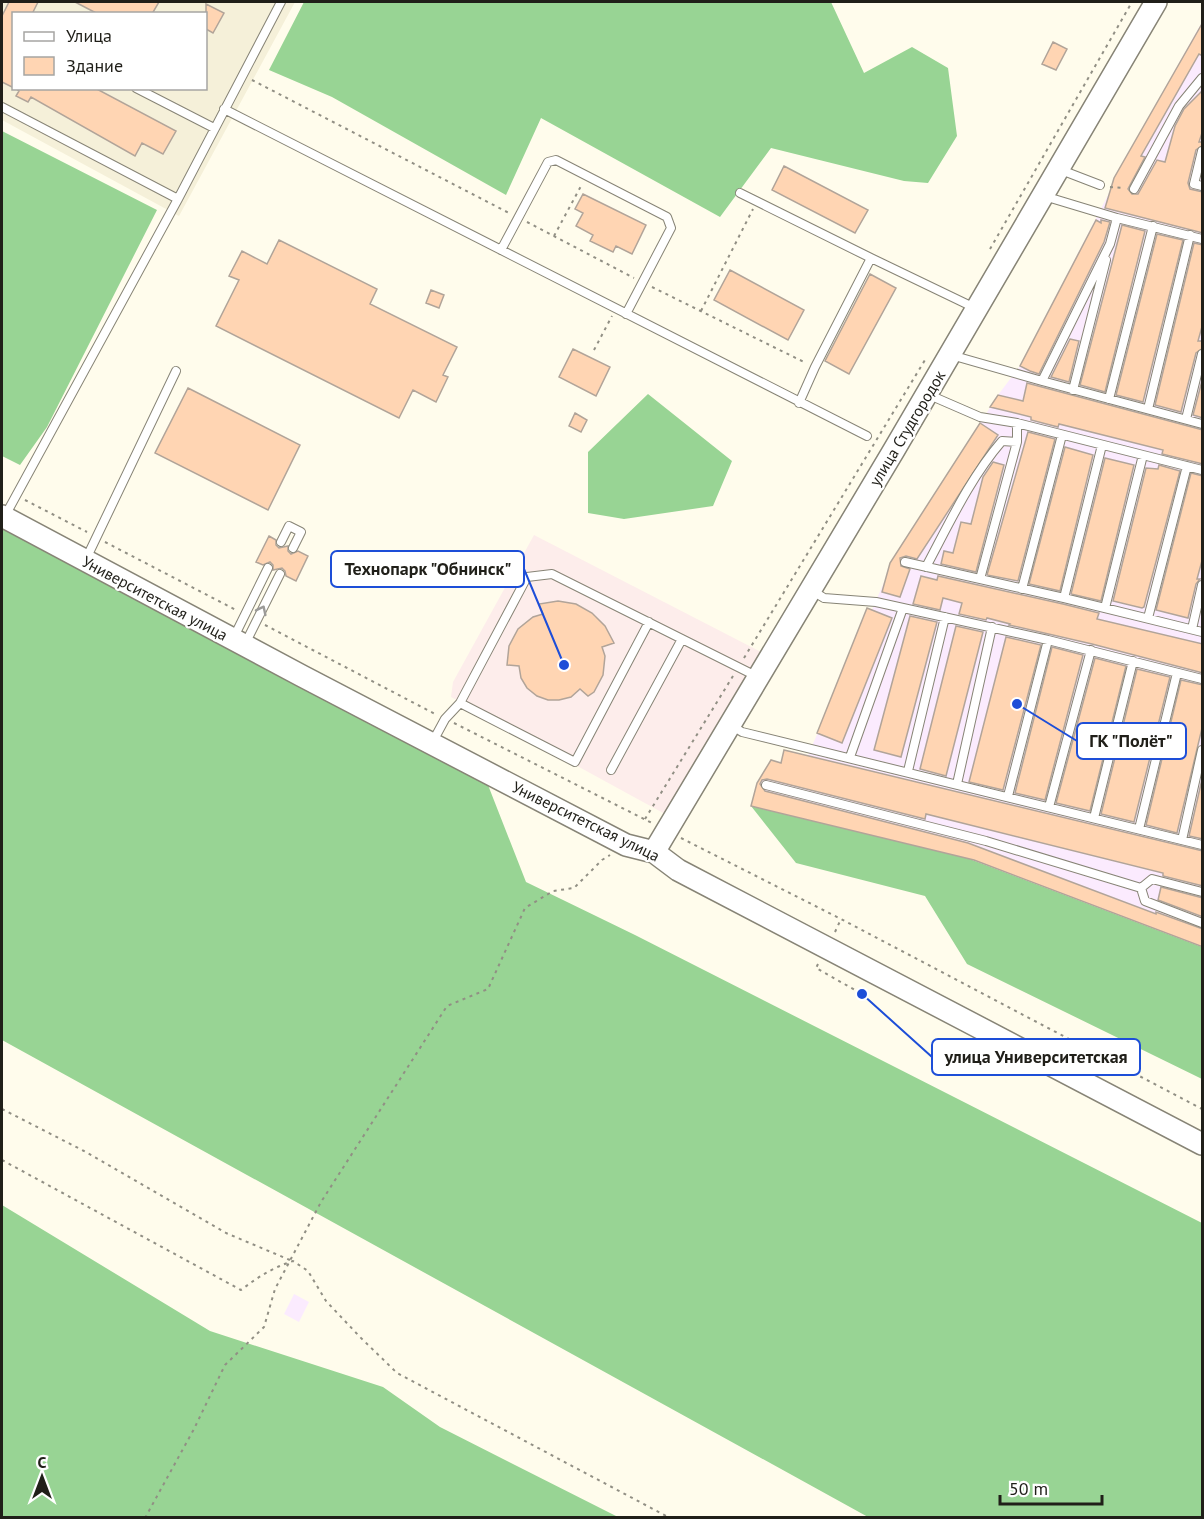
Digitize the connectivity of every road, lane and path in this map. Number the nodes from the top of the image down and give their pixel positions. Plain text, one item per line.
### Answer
1 (281, 2) edge
2 (1132, 2) edge
3 (1156, 2) edge
4 (1203, 78) edge
5 (140, 90) edge
6 (2, 107) edge
7 (224, 109) junction
8 (214, 128) junction
9 (1203, 151) edge
10 (1059, 170) junction
11 (587, 176) junction
12 (1100, 185) joint
13 (1203, 186) edge
14 (1134, 189) joint
15 (740, 193) dead end
16 (1044, 196) junction
17 (178, 198) junction
18 (757, 201) junction
19 (1117, 218) junction
20 (1153, 226) junction
21 (1190, 235) junction
22 (554, 237) dead end
23 (1203, 238) edge
24 (1110, 244) junction
25 (990, 249) dead end
26 (501, 250) junction
27 (871, 258) junction
28 (977, 309) junction
29 (701, 311) dead end
30 (626, 314) junction
31 (940, 353) junction
32 (1203, 354) edge
33 (176, 371) dead end
34 (1042, 381) junction
35 (1073, 390) junction
36 (927, 394) junction
37 (1109, 399) junction
38 (799, 403) junction
39 (1148, 410) junction
40 (1186, 419) junction
41 (1017, 423) junction
42 (1203, 424) edge
43 (1062, 435) junction
44 (867, 436) dead end
45 (1017, 442) junction
46 (1102, 445) junction
47 (1143, 455) junction
48 (1186, 466) junction
49 (1203, 470) edge
50 (16, 495) junction
51 (3, 516) edge
52 (97, 537) junction
53 (281, 542) dead end
54 (293, 548) dead end
55 (86, 561) junction
56 (905, 562) dead end
57 (926, 567) junction
58 (268, 568) dead end
59 (280, 574) dead end
60 (980, 579) junction
61 (1203, 585) edge
62 (810, 589) junction
63 (1022, 589) junction
64 (1064, 598) junction
65 (903, 608) junction
66 (1105, 608) junction
67 (245, 615) dead end
68 (945, 617) junction
69 (1148, 618) junction
70 (255, 620) dead end
71 (649, 622) junction
72 (992, 627) junction
73 (1192, 629) junction
74 (1203, 632) edge
75 (682, 639) junction
76 (1048, 640) junction
77 (239, 643) junction
78 (1090, 651) junction
79 (1133, 661) junction
80 (739, 666) dead end
81 (1177, 673) junction
82 (732, 676) dead end
83 (758, 677) junction
84 (1203, 680) edge
85 (460, 702) junction
86 (445, 719) junction
87 (729, 724) junction
88 (432, 743) junction
89 (1203, 750) edge
90 (850, 757) junction
91 (611, 770) dead end
92 (908, 771) junction
93 (957, 784) junction
94 (766, 785) dead end
95 (1008, 796) junction
96 (1049, 807) junction
97 (1094, 818) junction
98 (645, 819) junction
99 (1139, 829) junction
100 (666, 831) junction
101 (1182, 840) junction
102 (626, 845) junction
103 (1203, 845) edge
104 (654, 852) junction
105 (1141, 888) junction
106 (1203, 892) edge
107 (1203, 923) edge
108 (2, 1109) edge
109 (1203, 1109) edge
110 (1203, 1144) edge
111 (2, 1160) edge
112 (291, 1262) junction
113 (145, 1518) edge
114 (670, 1518) edge

1 - 7 lane
2 - 25 path
3 - 10 street, улица Студгородок
4 - 14 lane
5 - 8 lane
6 - 17 lane
7 - 8 lane
7 - 26 lane
8 - 17 lane
9 - 13 lane
10 - 12 lane
10 - 16 street, улица Студгородок
11 - 22 path
11 - 26 lane
11 - 30 lane
12 - 14 path
15 - 18 lane
16 - 19 lane
16 - 28 street, улица Студгородок
17 - 50 lane
18 - 27 lane
18 - 29 path
19 - 20 lane
19 - 24 lane
20 - 21 lane
20 - 37 lane
21 - 23 lane
21 - 39 lane
24 - 34 lane
24 - 35 lane
26 - 30 lane
27 - 28 lane
27 - 38 lane
28 - 31 street, улица Студгородок
30 - 38 lane
31 - 34 lane
31 - 36 street, улица Студгородок
31 - 80 path
32 - 40 lane
33 - 52 lane
34 - 35 lane
35 - 37 lane
36 - 41 lane
36 - 62 street, улица Студгородок
37 - 39 lane
38 - 44 lane
39 - 40 lane
40 - 42 lane
41 - 43 lane
41 - 45 lane
43 - 46 lane
43 - 63 lane
45 - 57 lane
45 - 60 lane
46 - 47 lane
46 - 64 lane
47 - 48 lane
47 - 66 lane
48 - 49 lane
48 - 69 lane
50 - 51 lane
50 - 52 path
51 - 55 street, Университетская улица
52 - 55 lane
52 - 67 path
53 - 54 lane
55 - 77 street, Университетская улица
56 - 57 lane
57 - 60 lane
58 - 77 lane
77 -> 59 lane
60 - 63 lane
61 - 73 lane
62 - 65 lane
62 - 83 street, улица Студгородок
63 - 64 lane
64 - 66 lane
65 - 68 lane
65 - 90 lane
66 - 69 lane
68 - 72 lane
68 - 92 lane
69 - 73 lane
70 - 86 path
71 - 75 lane
71 - 85 lane
71 - 85 lane
72 - 76 lane
72 - 93 lane
73 - 74 lane
75 - 83 lane
75 - 91 lane
76 - 78 lane
76 - 95 lane
77 - 88 street, Университетская улица
78 - 79 lane
78 - 96 lane
79 - 81 lane
79 - 97 lane
81 - 84 lane
81 - 99 lane
82 - 98 path
83 - 87 street, улица Студгородок
85 - 86 lane
86 - 88 lane
86 - 98 path
87 - 90 lane
87 - 100 street, улица Студгородок
88 - 102 street, Университетская улица
89 - 101 lane
90 - 92 lane
92 - 93 lane
93 - 95 lane
94 - 105 lane
95 - 96 lane
96 - 97 lane
97 - 99 lane
98 - 100 path
99 - 101 lane
100 - 104 street, улица Студгородок
100 - 109 path
101 - 103 lane
102 - 104 street, Университетская улица
102 - 112 path
104 - 110 street, Университетская улица
105 - 106 lane
105 - 107 lane
108 - 112 path
111 - 112 path
112 - 113 path
112 - 114 path

